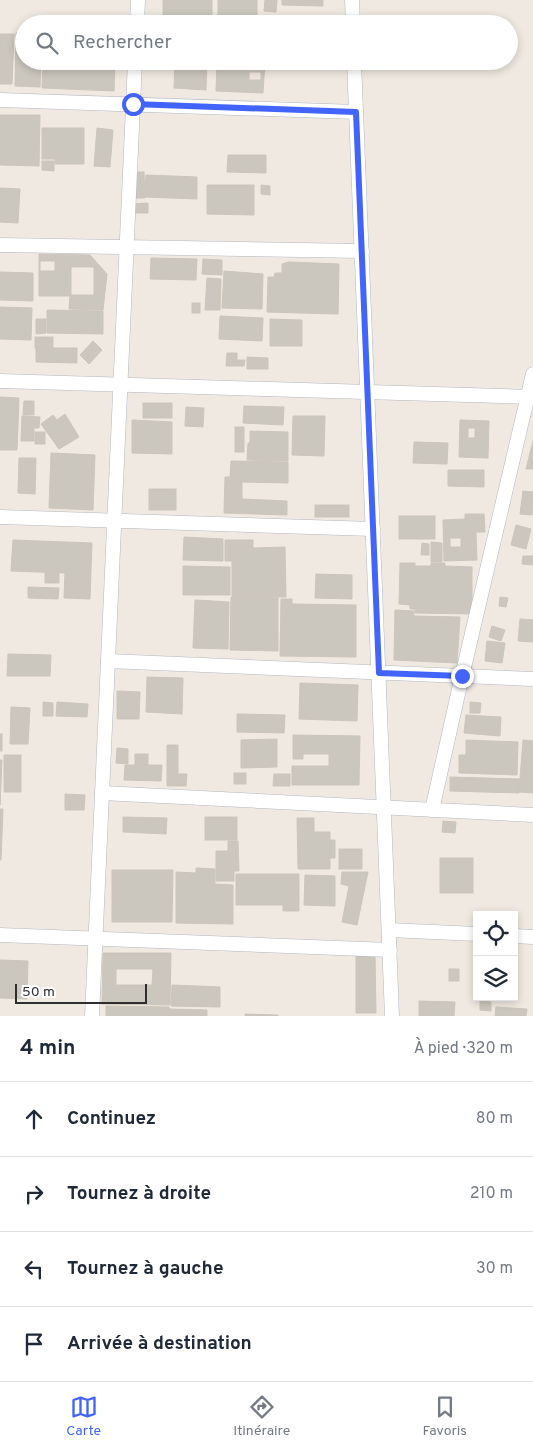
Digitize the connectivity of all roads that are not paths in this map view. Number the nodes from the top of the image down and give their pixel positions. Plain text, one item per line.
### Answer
1 (138, 0) edge
2 (352, 0) edge
3 (137, 15) edge
4 (353, 15) edge
5 (135, 70) edge
6 (354, 70) edge
7 (0, 100) edge
8 (133, 104) junction
9 (356, 112) junction
10 (0, 245) edge
11 (127, 247) junction
12 (362, 251) junction
13 (533, 374) edge
14 (0, 381) edge
15 (120, 385) junction
16 (368, 392) junction
17 (530, 397) edge
18 (0, 517) edge
19 (114, 522) junction
20 (373, 529) junction
21 (108, 661) junction
22 (379, 673) junction
23 (462, 676) junction
24 (533, 679) edge
25 (102, 793) junction
26 (384, 808) junction
27 (432, 810) junction
28 (533, 815) edge
29 (389, 930) junction
30 (473, 934) edge
31 (0, 935) edge
32 (518, 936) edge
33 (533, 937) edge
34 (96, 939) junction
35 (390, 950) junction
36 (92, 1016) edge
37 (392, 1016) edge

1 - 3 street
2 - 4 street
5 - 8 street
6 - 9 street
7 - 8 street
8 - 9 street
8 - 11 street
9 - 12 street
10 - 11 street
11 - 12 street
11 - 15 street
12 - 16 street
13 - 17 street
14 - 15 street
15 - 16 street
15 - 19 street
16 - 17 street
16 - 20 street
17 - 23 street
18 - 19 street
19 - 20 street
19 - 21 street
20 - 22 street
21 - 22 street
21 - 25 street
22 - 23 street
22 - 26 street
23 - 24 street
23 - 27 street
25 - 26 street
25 - 34 street
26 - 27 street
26 - 29 street
27 - 28 street
29 - 30 street
29 - 35 street
31 - 34 street
32 - 33 street
34 - 35 street
34 - 36 street
35 - 37 street

